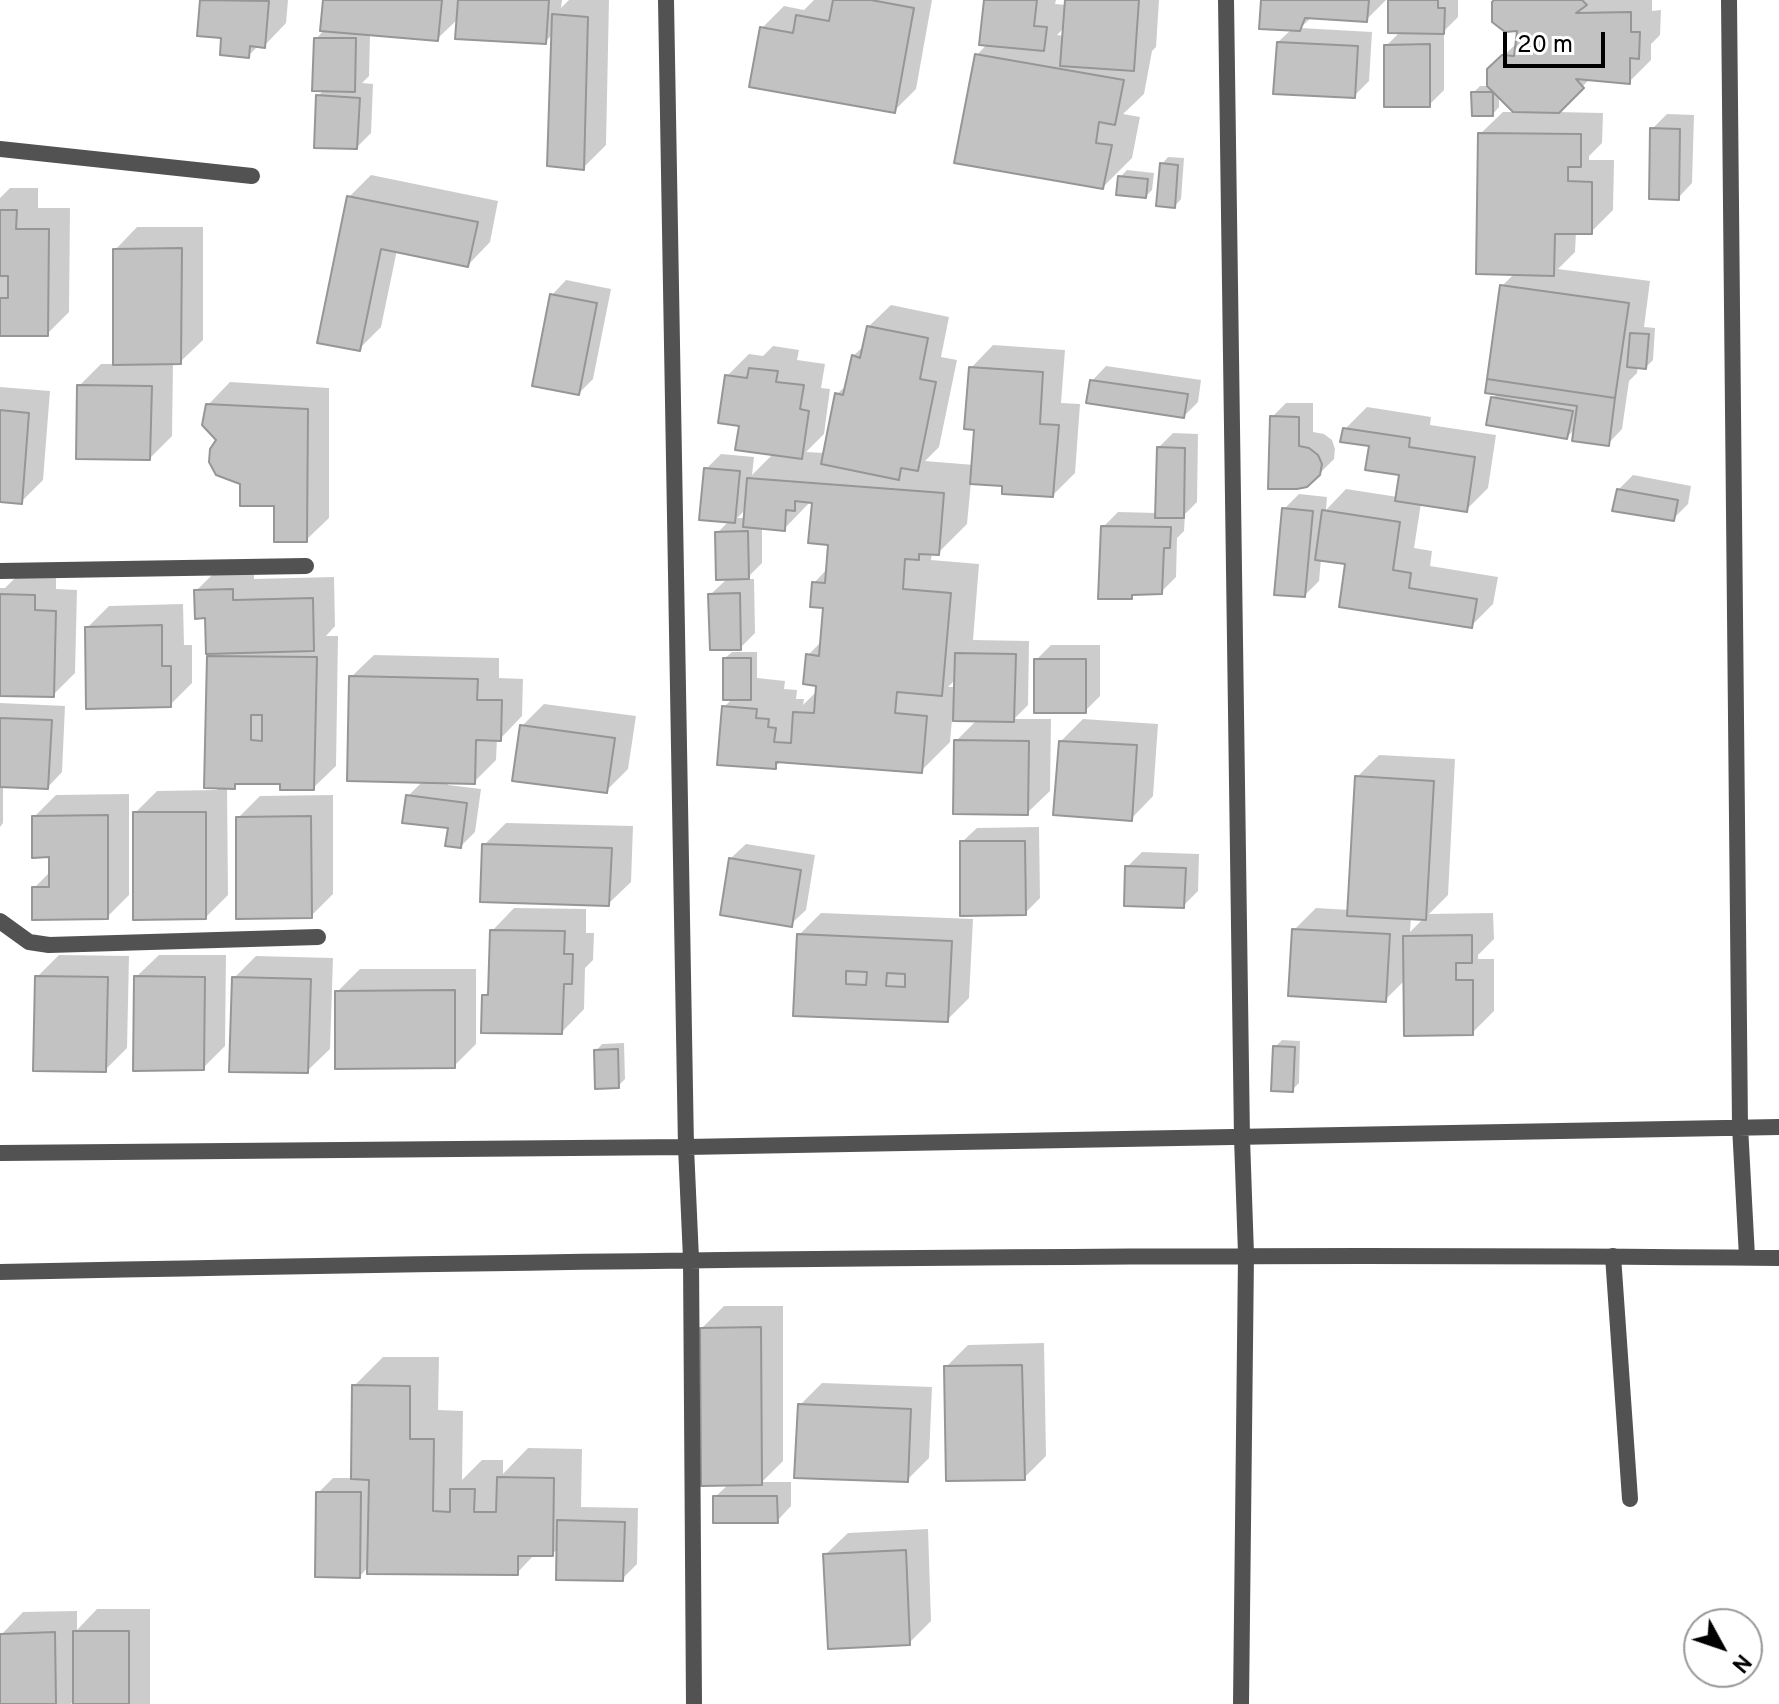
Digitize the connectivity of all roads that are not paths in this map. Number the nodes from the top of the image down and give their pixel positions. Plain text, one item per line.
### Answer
1 (666, 0) edge
2 (1226, 0) edge
3 (1729, 0) edge
4 (0, 149) edge
5 (252, 176) dead end
6 (306, 566) dead end
7 (0, 571) edge
8 (0, 921) edge
9 (318, 937) dead end
10 (1740, 1126) junction
11 (1779, 1127) edge
12 (1242, 1138) junction
13 (686, 1147) junction
14 (0, 1153) edge
15 (1246, 1254) junction
16 (1613, 1256) junction
17 (1747, 1257) junction
18 (1779, 1258) edge
19 (691, 1259) junction
20 (0, 1272) edge
21 (1630, 1499) dead end
22 (694, 1704) edge
23 (1241, 1704) edge

1 - 13 street
2 - 12 street
3 - 10 street
4 - 5 street
6 - 7 street
8 - 9 street
10 - 11 street
10 - 12 street
10 - 17 street
12 - 13 street
12 - 15 street
13 - 14 street
13 - 19 street
15 - 16 street
15 - 19 street
15 - 23 street
16 - 17 street
16 - 21 street
17 - 18 street
19 - 20 street
19 - 22 street

